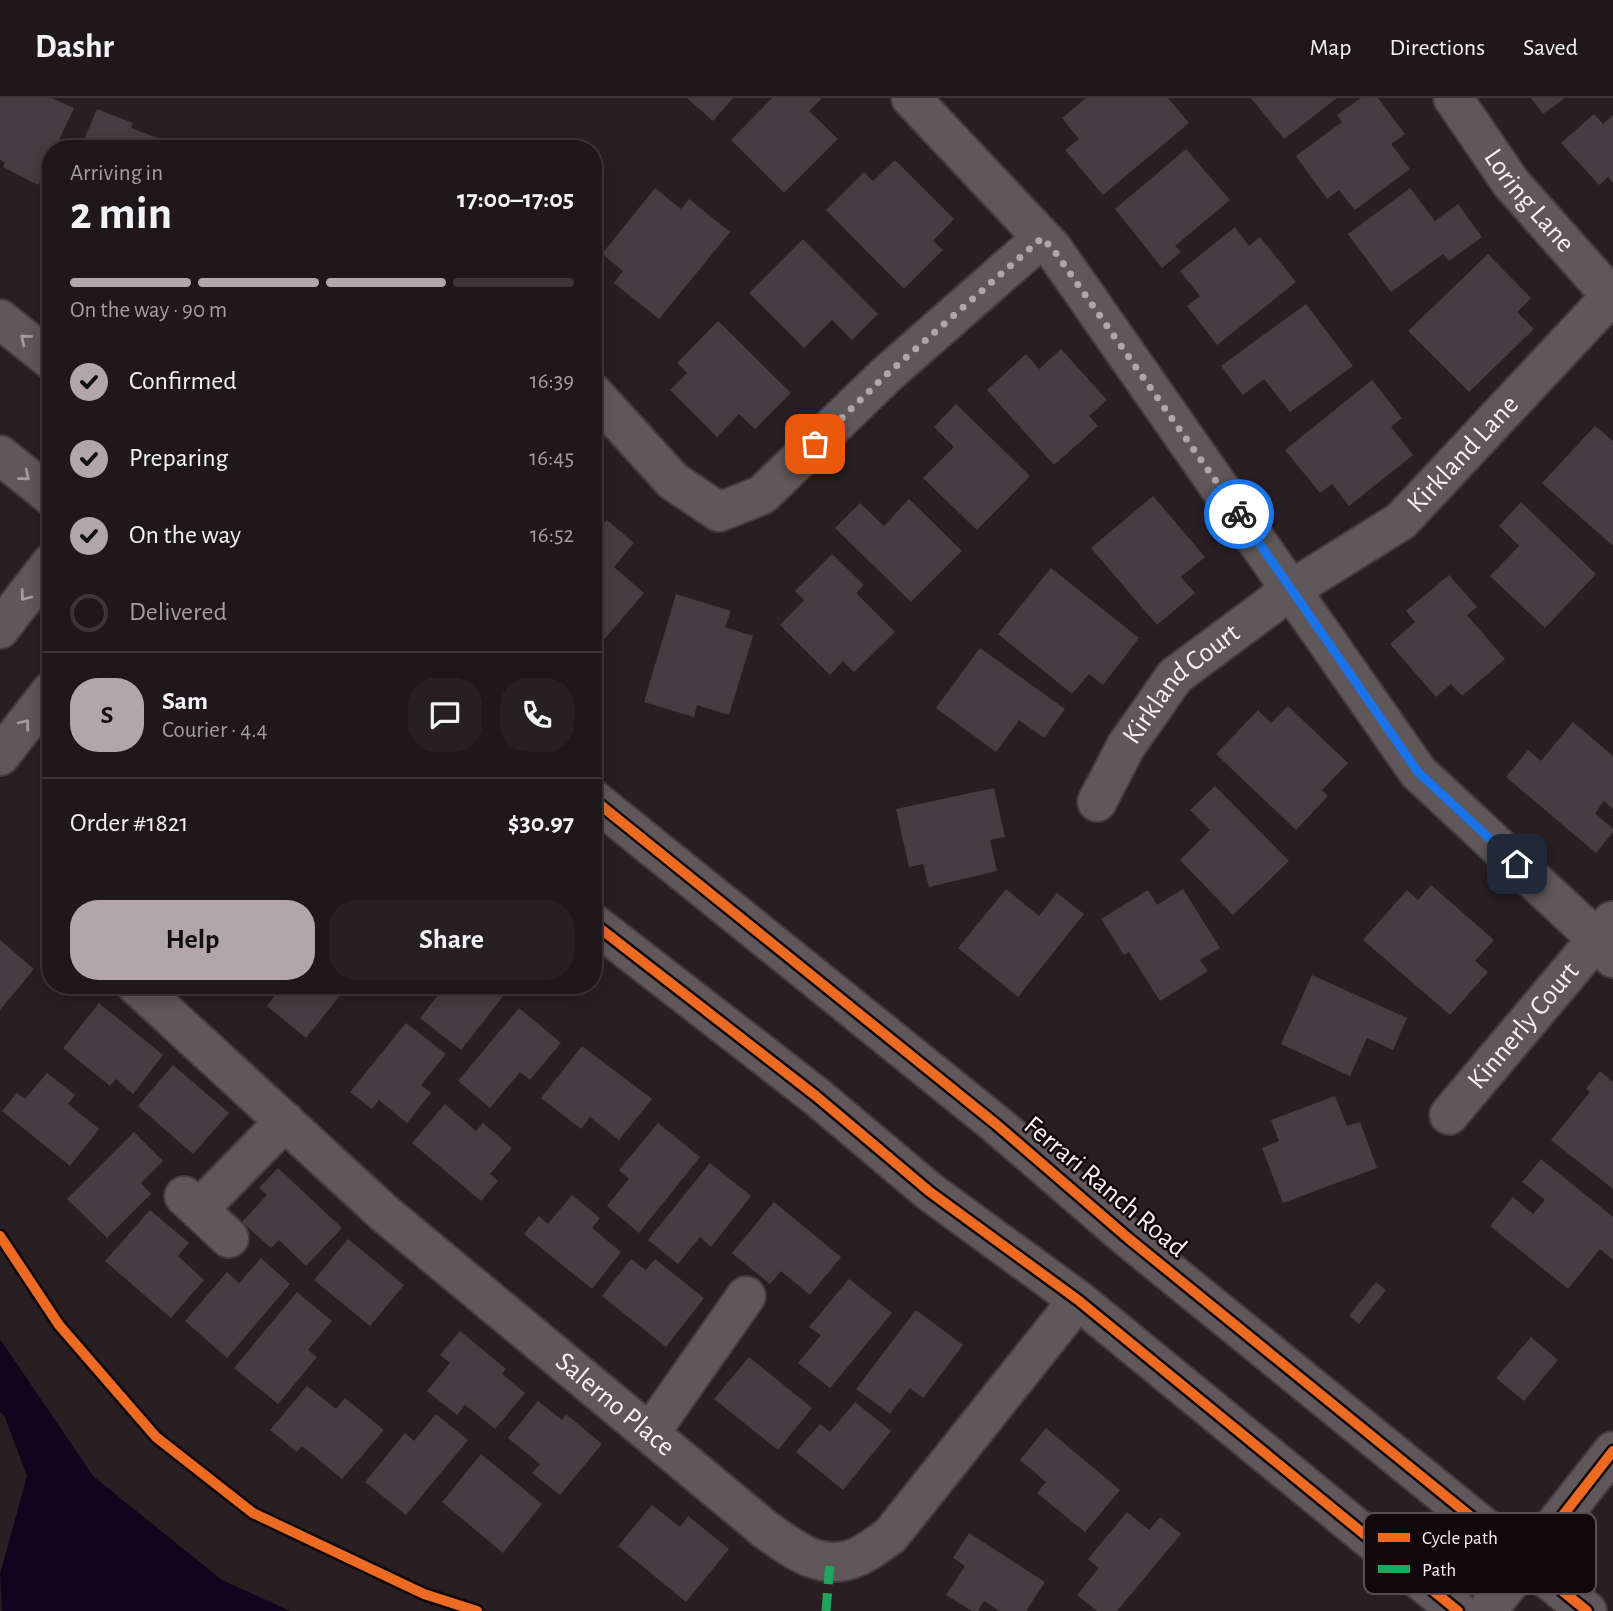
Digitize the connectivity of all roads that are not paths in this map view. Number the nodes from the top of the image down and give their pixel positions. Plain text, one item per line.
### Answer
1 (911, 98) edge
2 (1453, 98) edge
3 (1042, 238) junction
4 (1612, 295) edge
5 (0, 319) edge
6 (42, 353) edge
7 (602, 403) edge
8 (0, 455) edge
9 (42, 489) edge
10 (42, 575) edge
11 (1292, 589) junction
12 (0, 629) edge
13 (42, 702) edge
14 (0, 756) edge
15 (1097, 802) dead end
16 (602, 806) edge
17 (602, 930) edge
18 (1607, 939) edge
19 (146, 994) edge
20 (1449, 1115) dead end
21 (285, 1121) junction
22 (229, 1238) dead end
23 (746, 1296) dead end
24 (1078, 1300) junction
25 (650, 1433) junction
26 (1613, 1451) edge
27 (1470, 1513) edge
28 (1565, 1513) edge
29 (1364, 1534) edge
30 (1437, 1594) edge
31 (1501, 1594) edge
32 (1567, 1594) edge
33 (1458, 1611) edge
34 (1487, 1611) edge
35 (1587, 1611) edge

1 - 3 street
2 - 4 street, Loring Lane
3 - 7 street
3 - 11 street
4 - 11 street, Kirkland Lane
6 -> 5 street
8 -> 9 street
10 -> 12 street
11 - 15 street, Kirkland Court
11 - 18 street
14 -> 13 street
16 - 27 street, Ferrari Ranch Road
17 - 24 street
18 - 20 street, Kinnerly Court
19 - 21 street, Salerno Place
21 - 22 street
21 - 25 street, Salerno Place
23 - 25 street
24 - 25 street, Salerno Place
24 - 29 street
26 - 28 street
30 - 33 street
31 - 34 street
32 - 35 street, Ferrari Ranch Road

